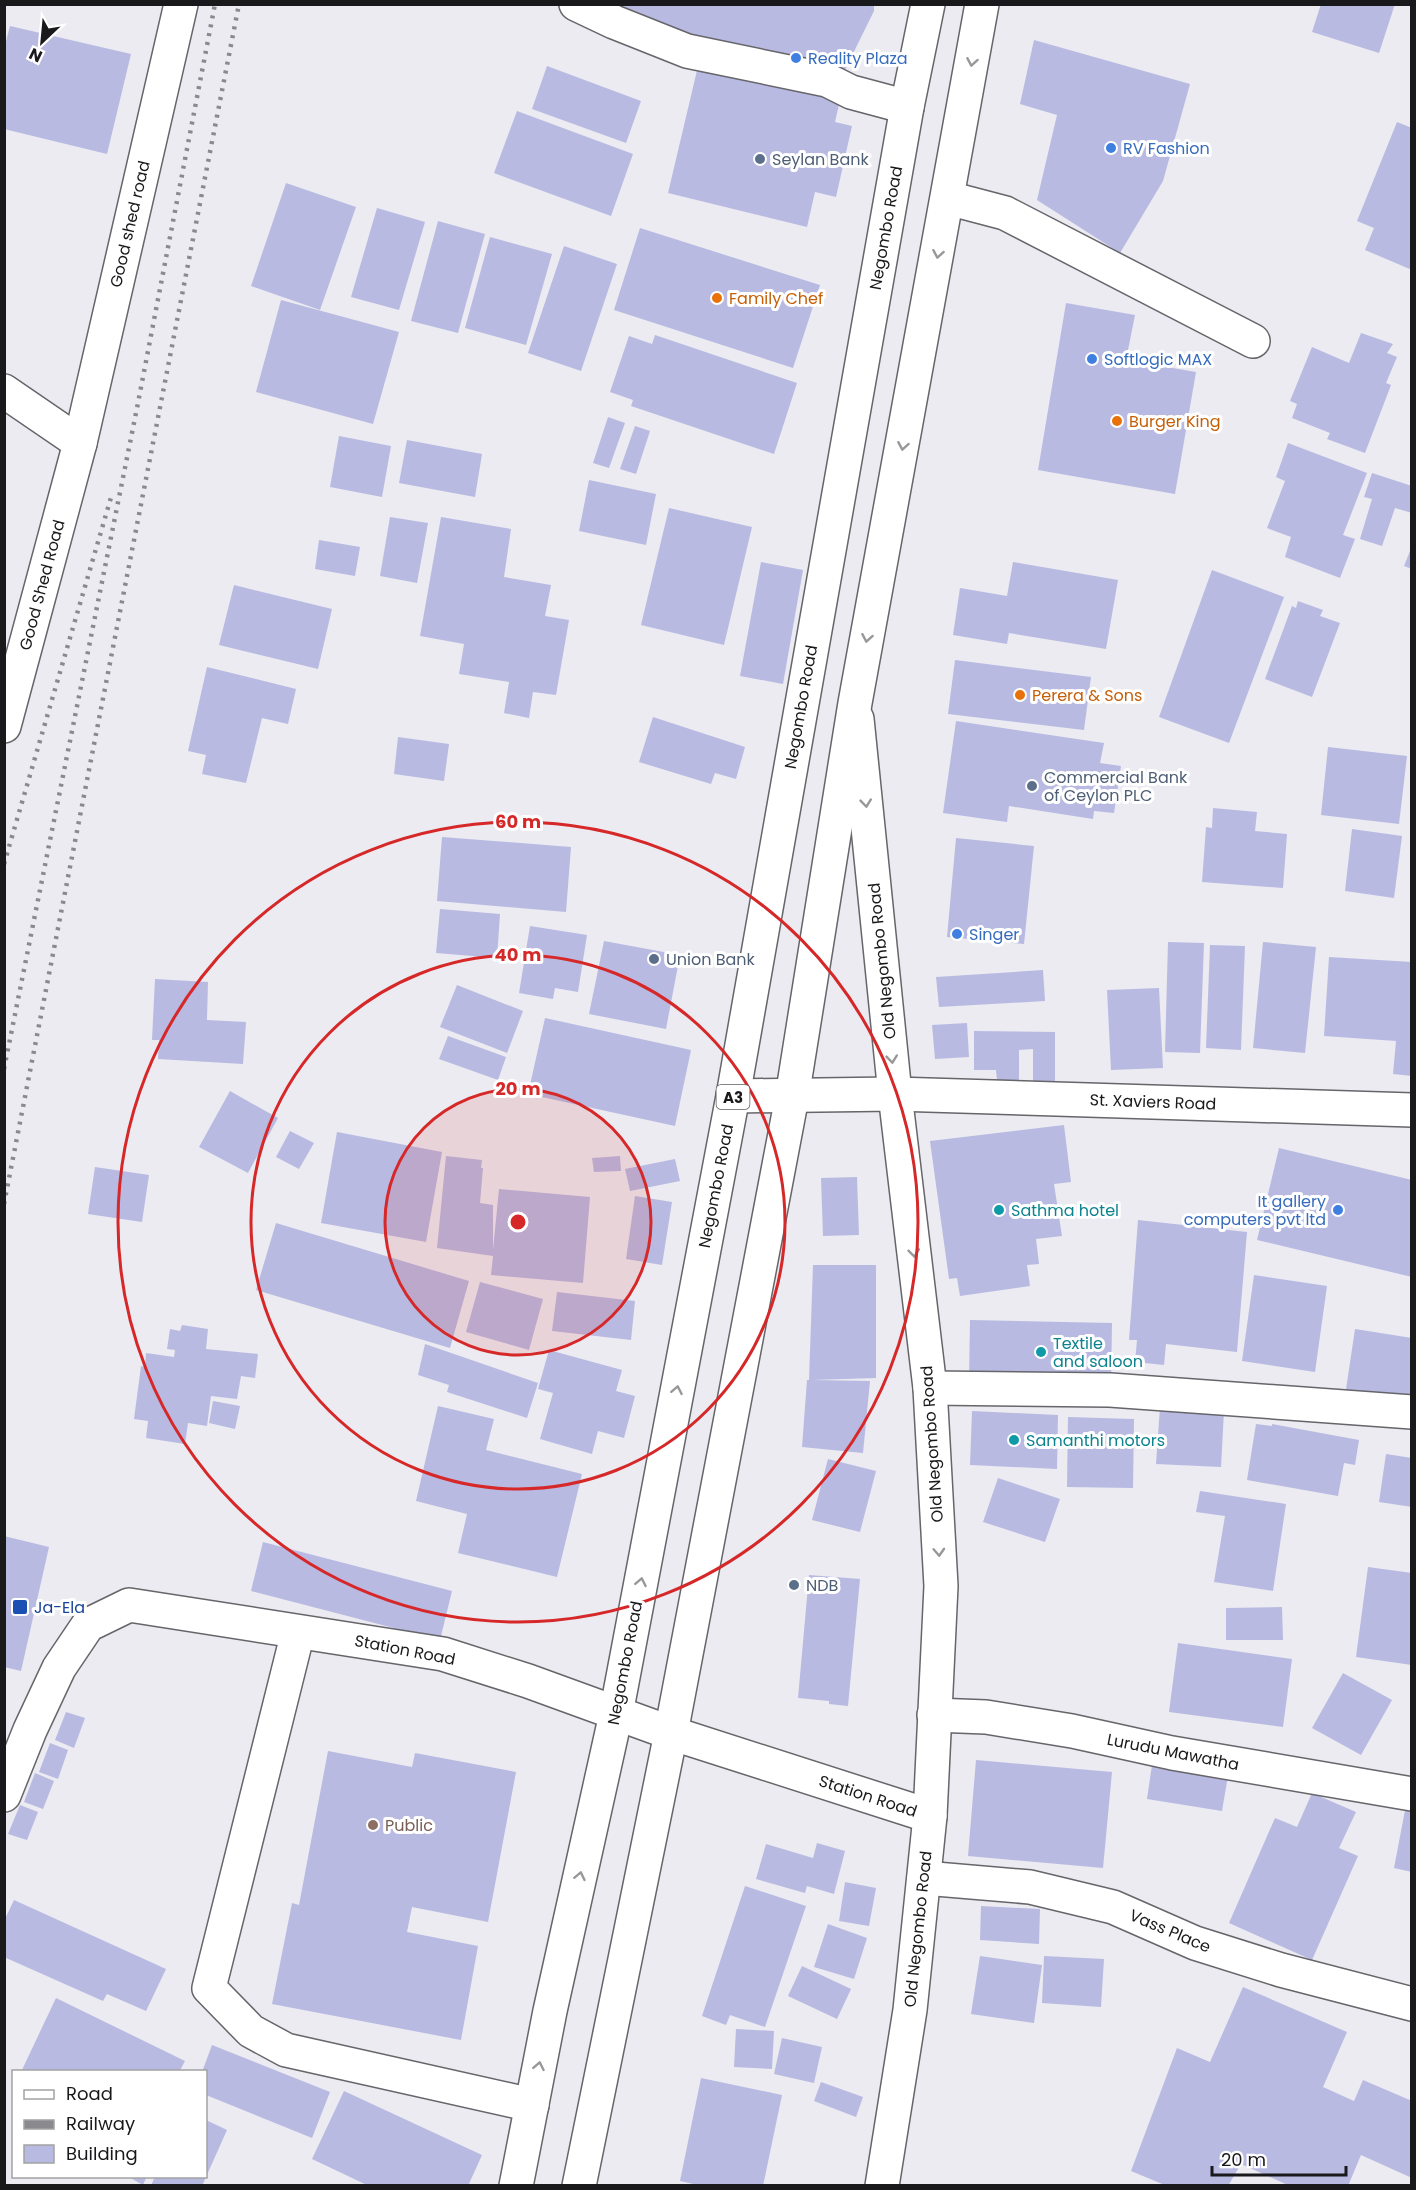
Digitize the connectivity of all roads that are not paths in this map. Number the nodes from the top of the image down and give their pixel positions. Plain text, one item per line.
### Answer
1 (181, 4) edge
2 (576, 4) edge
3 (928, 4) edge
4 (982, 4) edge
5 (907, 107) junction
6 (948, 198) junction
7 (1253, 341) dead end
8 (4, 391) edge
9 (80, 443) junction
10 (855, 703) junction
11 (4, 726) edge
12 (895, 1095) junction
13 (733, 1096) junction
14 (792, 1096) junction
15 (1412, 1110) edge
16 (930, 1388) junction
17 (1412, 1412) edge
18 (298, 1632) junction
19 (616, 1714) junction
20 (934, 1715) junction
21 (671, 1733) junction
22 (1412, 1794) edge
23 (4, 1796) edge
24 (930, 1816) junction
25 (924, 1878) junction
26 (1412, 2004) edge
27 (532, 2105) junction
28 (516, 2186) edge
29 (579, 2186) edge
30 (882, 2186) edge

1 - 9 main road, Good shed road
2 - 5 main road
3 - 5 main road, Negombo Road / A3
4 -> 6 main road
5 - 13 main road, Negombo Road / A3
6 - 7 main road
6 -> 10 main road
8 - 9 main road
9 - 11 main road, Good Shed Road
10 -> 12 main road, Old Negombo Road
10 - 14 main road
12 - 14 main road, St. Xaviers Road
12 - 15 main road, St. Xaviers Road
12 -> 16 main road, Old Negombo Road
13 - 14 main road, St. Xaviers Road
19 -> 13 main road, Negombo Road / A3
14 - 21 main road
16 - 17 main road
16 -> 20 main road, Old Negombo Road
18 - 19 main road, Station Road
18 - 23 main road, Station Road
18 - 27 main road
19 - 21 main road, Station Road
27 -> 19 main road, Negombo Road / A3
20 - 22 main road, Lurudu Mawatha
20 - 24 main road, Old Negombo Road
21 - 24 main road, Station Road
21 - 29 main road
24 - 25 main road, Old Negombo Road
25 - 26 main road, Vass Place
25 - 30 main road, Old Negombo Road
27 - 28 main road, Negombo Road / A3

